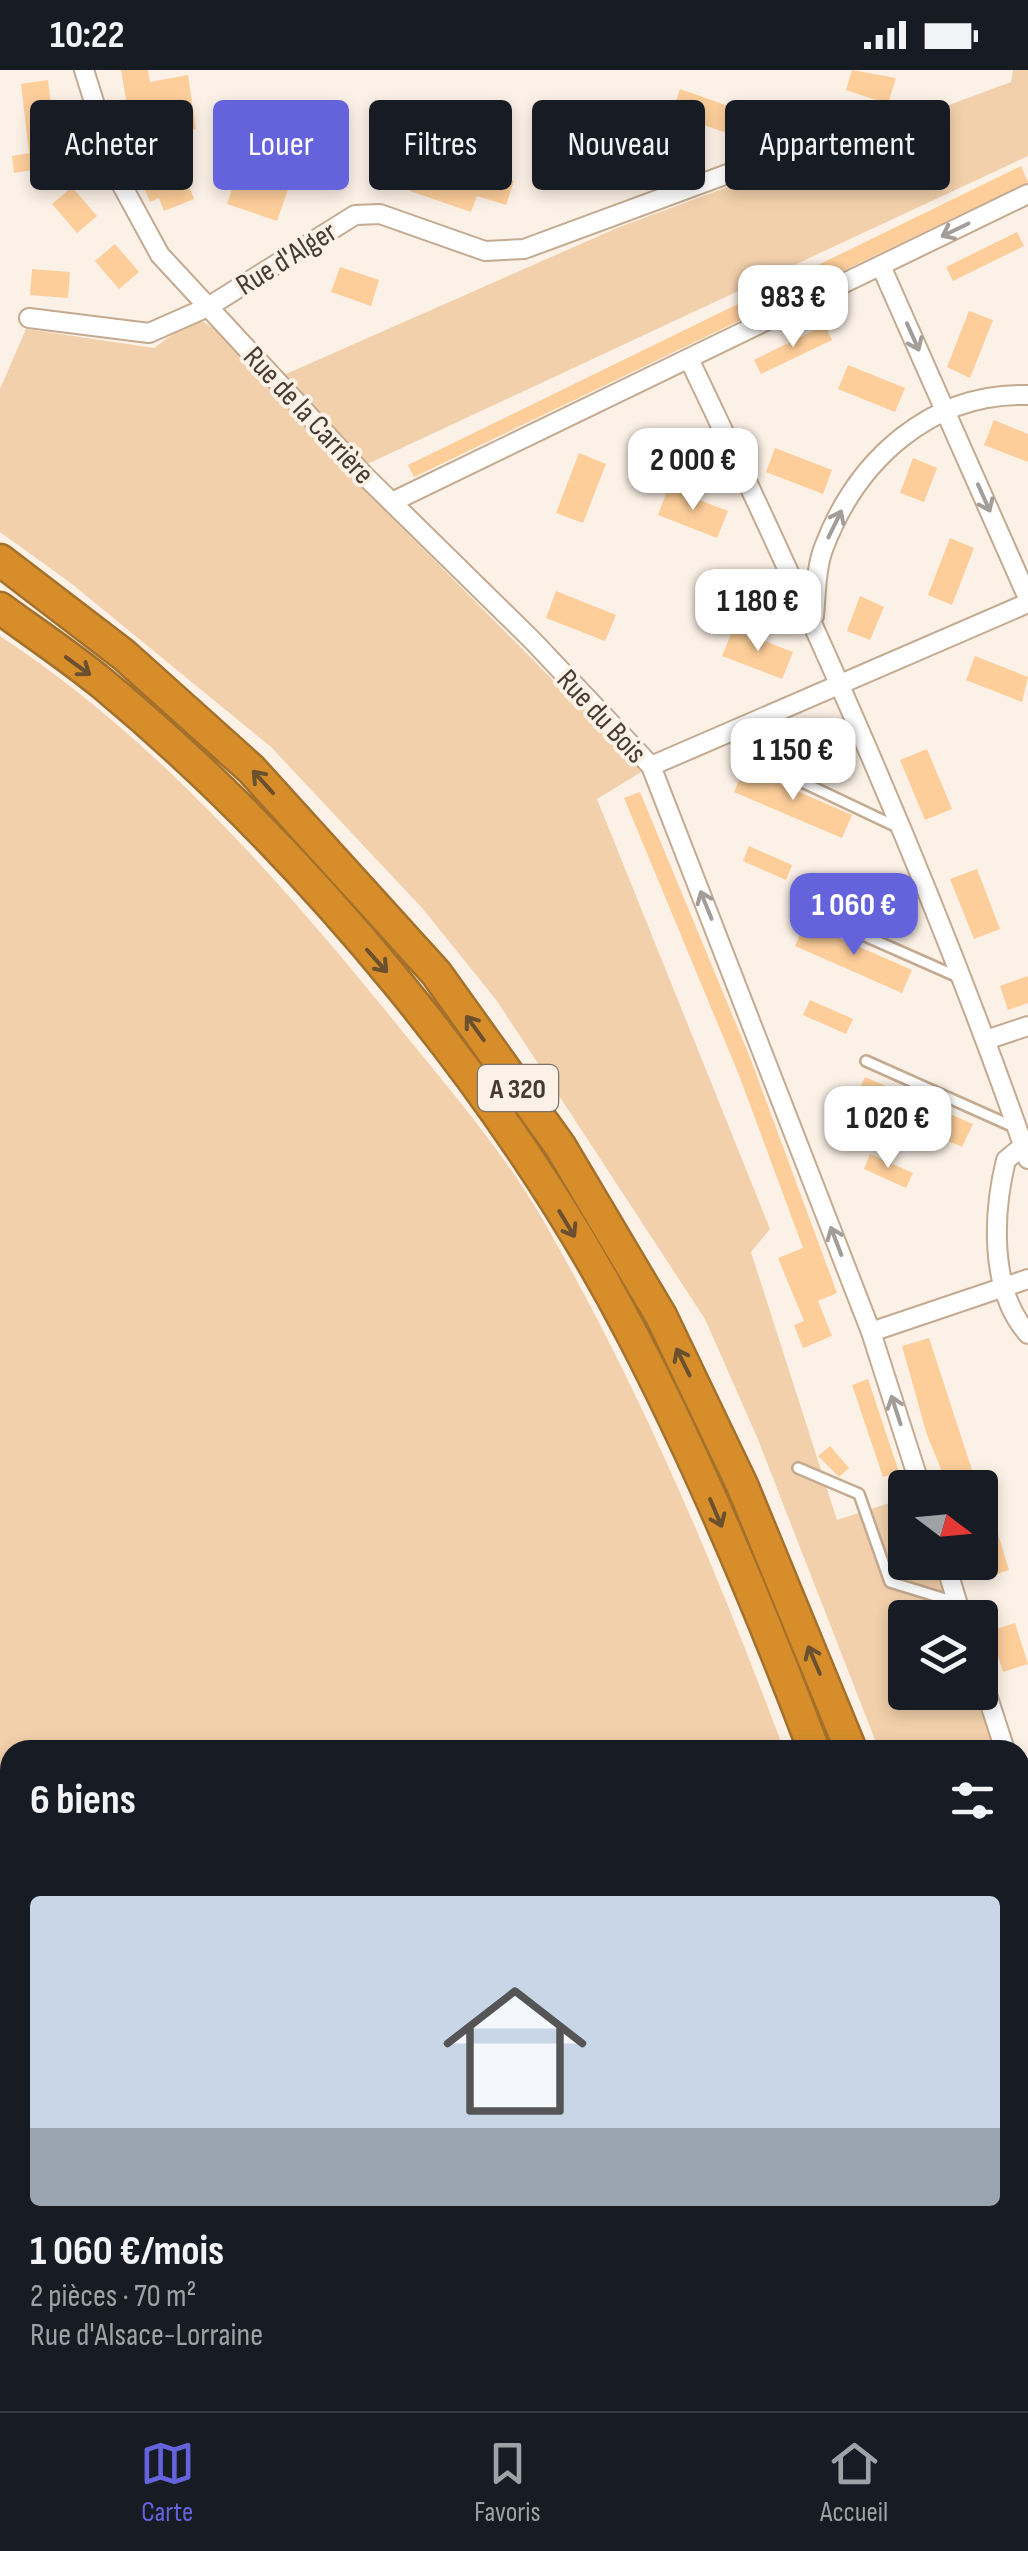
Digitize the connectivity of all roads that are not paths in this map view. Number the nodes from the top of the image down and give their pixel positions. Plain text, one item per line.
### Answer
1 (84, 70) edge
2 (725, 175) edge
3 (1028, 194) edge
4 (881, 266) junction
5 (208, 307) junction
6 (29, 318) dead end
7 (690, 358) junction
8 (1028, 395) edge
9 (946, 409) junction
10 (392, 502) junction
11 (0, 560) edge
12 (1028, 600) edge
13 (0, 608) edge
14 (814, 618) junction
15 (840, 684) junction
16 (764, 764) dead end
17 (650, 766) junction
18 (899, 828) junction
19 (806, 910) dead end
20 (961, 978) junction
21 (1028, 1026) edge
22 (986, 1040) junction
23 (866, 1061) dead end
24 (1024, 1144) edge
25 (1028, 1279) edge
26 (1004, 1288) junction
27 (871, 1332) junction
28 (1028, 1334) edge
29 (798, 1468) dead end
30 (915, 1470) edge
31 (935, 1600) edge
32 (991, 1710) edge
33 (810, 1740) edge
34 (847, 1740) edge
35 (1001, 1740) edge

1 - 5 street, Rue de la Carrière
2 - 5 street, Rue d'Alger
3 -> 4 street
4 - 7 street
4 -> 9 street
5 - 6 street, Rue d'Alger
5 - 10 street, Rue de la Carrière
7 - 10 street
7 - 14 street
8 - 9 street
9 -> 12 street
14 -> 9 street
10 - 17 street, Rue du Bois
34 -> 11 highway, A 320
12 - 15 street
13 -> 33 highway, A 320
14 - 15 street
15 - 17 street
15 - 18 street
16 - 18 lane
27 -> 17 street, Rue du Bois
18 - 20 street
19 - 20 lane
20 - 22 street
21 - 22 street
22 - 24 street
23 - 24 lane
24 - 26 street
25 - 26 street
26 - 27 street
26 - 28 street
30 -> 27 street, Rue du Bois
29 - 31 lane
32 - 35 street

